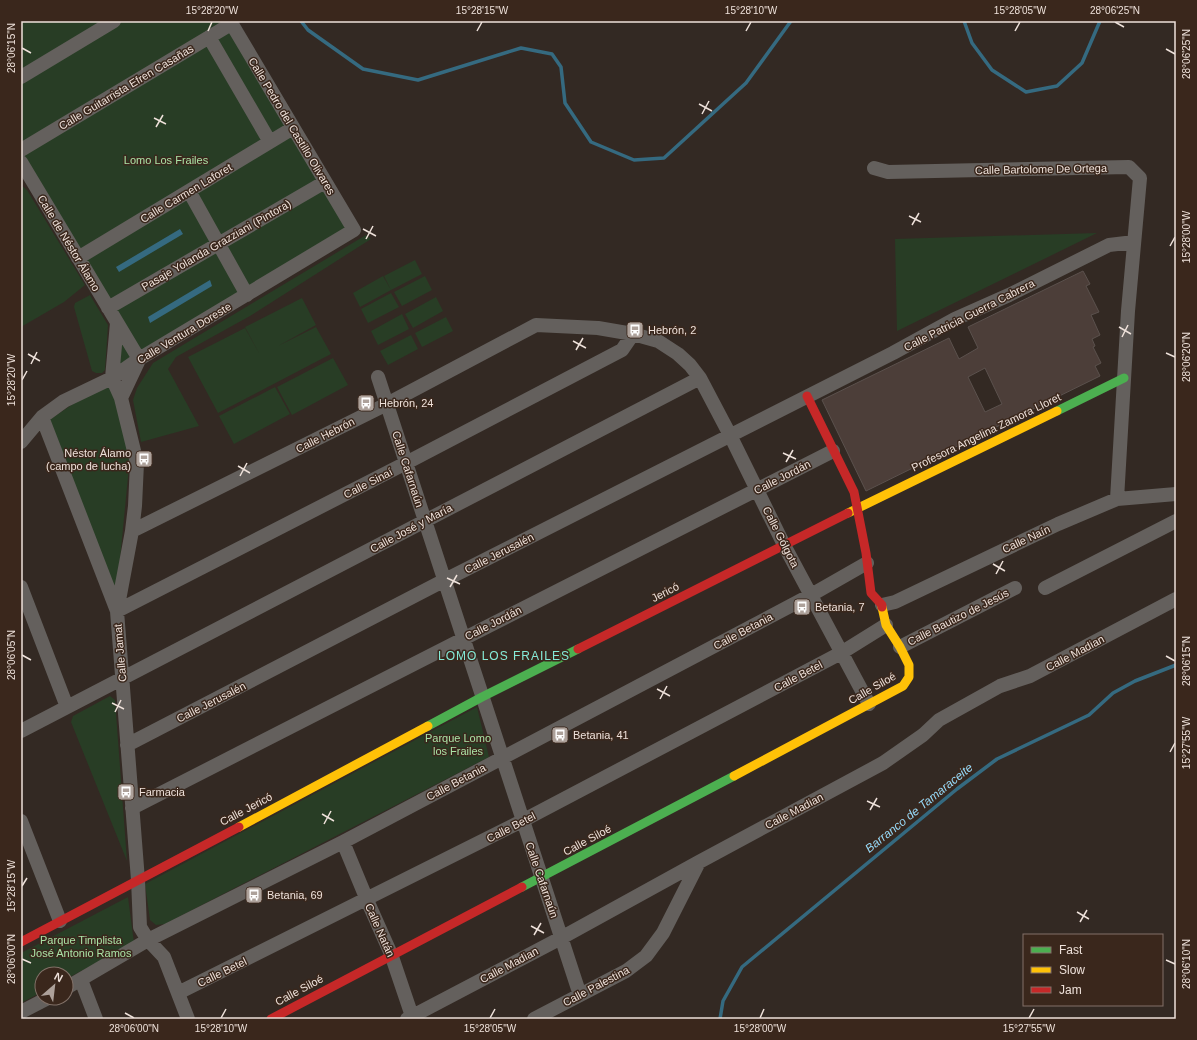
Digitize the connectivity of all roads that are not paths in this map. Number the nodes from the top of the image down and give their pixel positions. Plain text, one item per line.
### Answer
1 (114, 21) edge
2 (230, 22) edge
3 (209, 38) junction
4 (21, 77) edge
5 (293, 128) junction
6 (270, 142) junction
7 (21, 150) edge
8 (21, 162) edge
9 (874, 168) dead end
10 (325, 182) junction
11 (189, 191) junction
12 (354, 230) joint
13 (1134, 242) junction
14 (218, 243) junction
15 (78, 258) junction
16 (247, 295) junction
17 (108, 308) junction
18 (117, 323) junction
19 (633, 334) junction
20 (139, 359) junction
21 (378, 376) dead end
22 (112, 378) junction
23 (700, 378) junction
24 (1124, 378) junction
25 (807, 396) junction
26 (121, 398) junction
27 (387, 404) junction
28 (42, 417) junction
29 (730, 435) junction
30 (21, 442) edge
31 (832, 451) junction
32 (406, 464) junction
33 (757, 489) junction
34 (1176, 494) edge
35 (1117, 499) junction
36 (858, 508) junction
37 (425, 521) junction
38 (1176, 521) edge
39 (132, 532) junction
40 (784, 545) junction
41 (867, 563) junction
42 (445, 580) junction
43 (21, 587) edge
44 (1016, 588) dead end
45 (1045, 588) dead end
46 (811, 595) junction
47 (1176, 599) edge
48 (882, 605) junction
49 (117, 612) junction
50 (886, 625) junction
51 (463, 639) junction
52 (900, 647) junction
53 (841, 653) junction
54 (123, 679) junction
55 (482, 697) junction
56 (869, 704) junction
57 (67, 707) junction
58 (21, 731) edge
59 (127, 745) junction
60 (503, 757) junction
61 (132, 808) junction
62 (21, 821) edge
63 (522, 821) junction
64 (343, 842) junction
65 (699, 862) junction
66 (542, 877) junction
67 (138, 880) junction
68 (367, 900) junction
69 (60, 921) junction
70 (561, 938) junction
71 (148, 940) junction
72 (21, 942) edge
73 (391, 954) junction
74 (81, 980) junction
75 (74, 984) edge
76 (178, 993) junction
77 (580, 995) junction
78 (34, 1005) edge
79 (21, 1012) edge
80 (411, 1018) edge
81 (96, 1019) edge
82 (188, 1019) edge
83 (271, 1019) edge
84 (534, 1019) edge

1 - 4 street
2 - 3 street, Calle Guitarrista Efren Casañas
2 - 5 street, Calle Pedro del Castillo Olivares
3 - 6 street
3 - 7 street, Calle Guitarrista Efren Casañas
5 - 6 street, Calle Carmen Laforet
5 - 10 street, Calle Pedro del Castillo Olivares
6 - 11 street, Calle Carmen Laforet
8 - 15 street, Calle de Néstor Álamo
9 - 13 street, Calle Bartolome De Ortega
10 - 12 street, Calle Pedro del Castillo Olivares
10 - 14 street, Pasaje Yolanda Grazziani (Pintora)
11 - 14 street
11 - 15 street, Calle Carmen Laforet
12 - 16 street, Calle Ventura Doreste
13 - 24 street
13 - 25 street, Calle Patricia Guerra Cabrera
14 - 16 street
14 - 17 street, Pasaje Yolanda Grazziani (Pintora)
15 - 17 street, Calle de Néstor Álamo
16 - 20 street, Calle Ventura Doreste
17 - 18 street, Calle de Néstor Álamo
18 - 20 street, Calle de Néstor Álamo
18 - 22 street
19 - 23 street, Calle Gólgota
19 - 27 street, Calle Hebrón
19 - 32 street, Calle Sinaí
20 - 22 street, Calle Ventura Doreste
20 - 26 street
21 - 27 street, Calle Cafarnaún
22 - 26 street, Calle Jamat
22 - 28 street, Calle Ventura Doreste
23 - 29 street, Calle Gólgota
23 - 37 street, Calle José y María
24 - 35 street
24 - 36 street, Profesora Angelina Zamora Lloret
25 - 29 street, Calle Jerusalén
25 - 31 street
26 - 39 street, Calle Jamat
27 - 32 street, Calle Cafarnaún
27 - 39 street, Calle Hebrón
28 - 30 street, Calle Ventura Doreste
28 - 49 street
29 - 33 street, Calle Gólgota
29 - 42 street, Calle Jerusalén
31 - 33 street, Calle Jordán
31 - 36 street
32 - 37 street, Calle Cafarnaún
32 - 49 street, Calle Sinaí
33 - 40 street, Calle Gólgota
33 - 51 street, Calle Jordán
34 - 35 street, Calle Naín
35 - 48 street, Calle Naín
36 - 40 street, Jericó
36 - 41 street
37 - 42 street, Calle Cafarnaún
37 - 54 street, Calle José y María
38 - 45 street
39 - 49 street, Calle Jamat
40 - 46 street, Calle Gólgota
40 - 55 street, Jericó
41 - 46 street, Calle Betania
41 - 48 street
42 - 51 street, Calle Cafarnaún
42 - 59 street, Calle Jerusalén
43 - 57 street
44 - 52 street, Calle Bautizo de Jesús
46 - 53 street, Calle Gólgota
46 - 60 street, Calle Betania
47 - 65 street, Calle Madian
48 - 50 street
49 - 54 street, Calle Jamat
50 - 52 street
50 - 53 street, Calle Betel
51 - 55 street, Calle Cafarnaún
51 - 61 street, Calle Jordán
52 - 56 street, Calle Siloé
53 - 56 street, Calle Gólgota
53 - 63 street, Calle Betel
54 - 57 street, Calle José y María
54 - 59 street, Calle Jamat
55 - 60 street, Calle Cafarnaún
55 - 67 street, Calle Jericó
56 - 66 street, Calle Siloé
57 - 58 street, Calle José y María
59 - 61 street, Calle Jamat
60 - 63 street, Calle Cafarnaún
60 - 64 street, Calle Betania
61 - 67 street, Calle Jamat
62 - 69 street
63 - 66 street, Calle Cafarnaún
63 - 68 street, Calle Betel
64 - 68 street, Calle Natán
64 - 71 street, Calle Betania
65 - 70 street, Calle Madian
65 - 77 street, Calle Palestina
66 - 70 street, Calle Cafarnaún
66 - 73 street, Calle Siloé
67 - 69 street, Calle Jericó
67 - 71 street, Calle Jamat
68 - 73 street, Calle Natán
68 - 76 street, Calle Betel
69 - 72 street, Calle Jericó
70 - 77 street, Calle Cafarnaún
70 - 80 street, Calle Madian
71 - 74 street, Calle Betania
71 - 76 street, Calle Jamat
73 - 80 street, Calle Natán
73 - 83 street, Calle Siloé
74 - 75 street, Calle Betania
74 - 81 street
76 - 82 street, Calle Jamat
77 - 84 street, Calle Palestina
78 - 79 street

